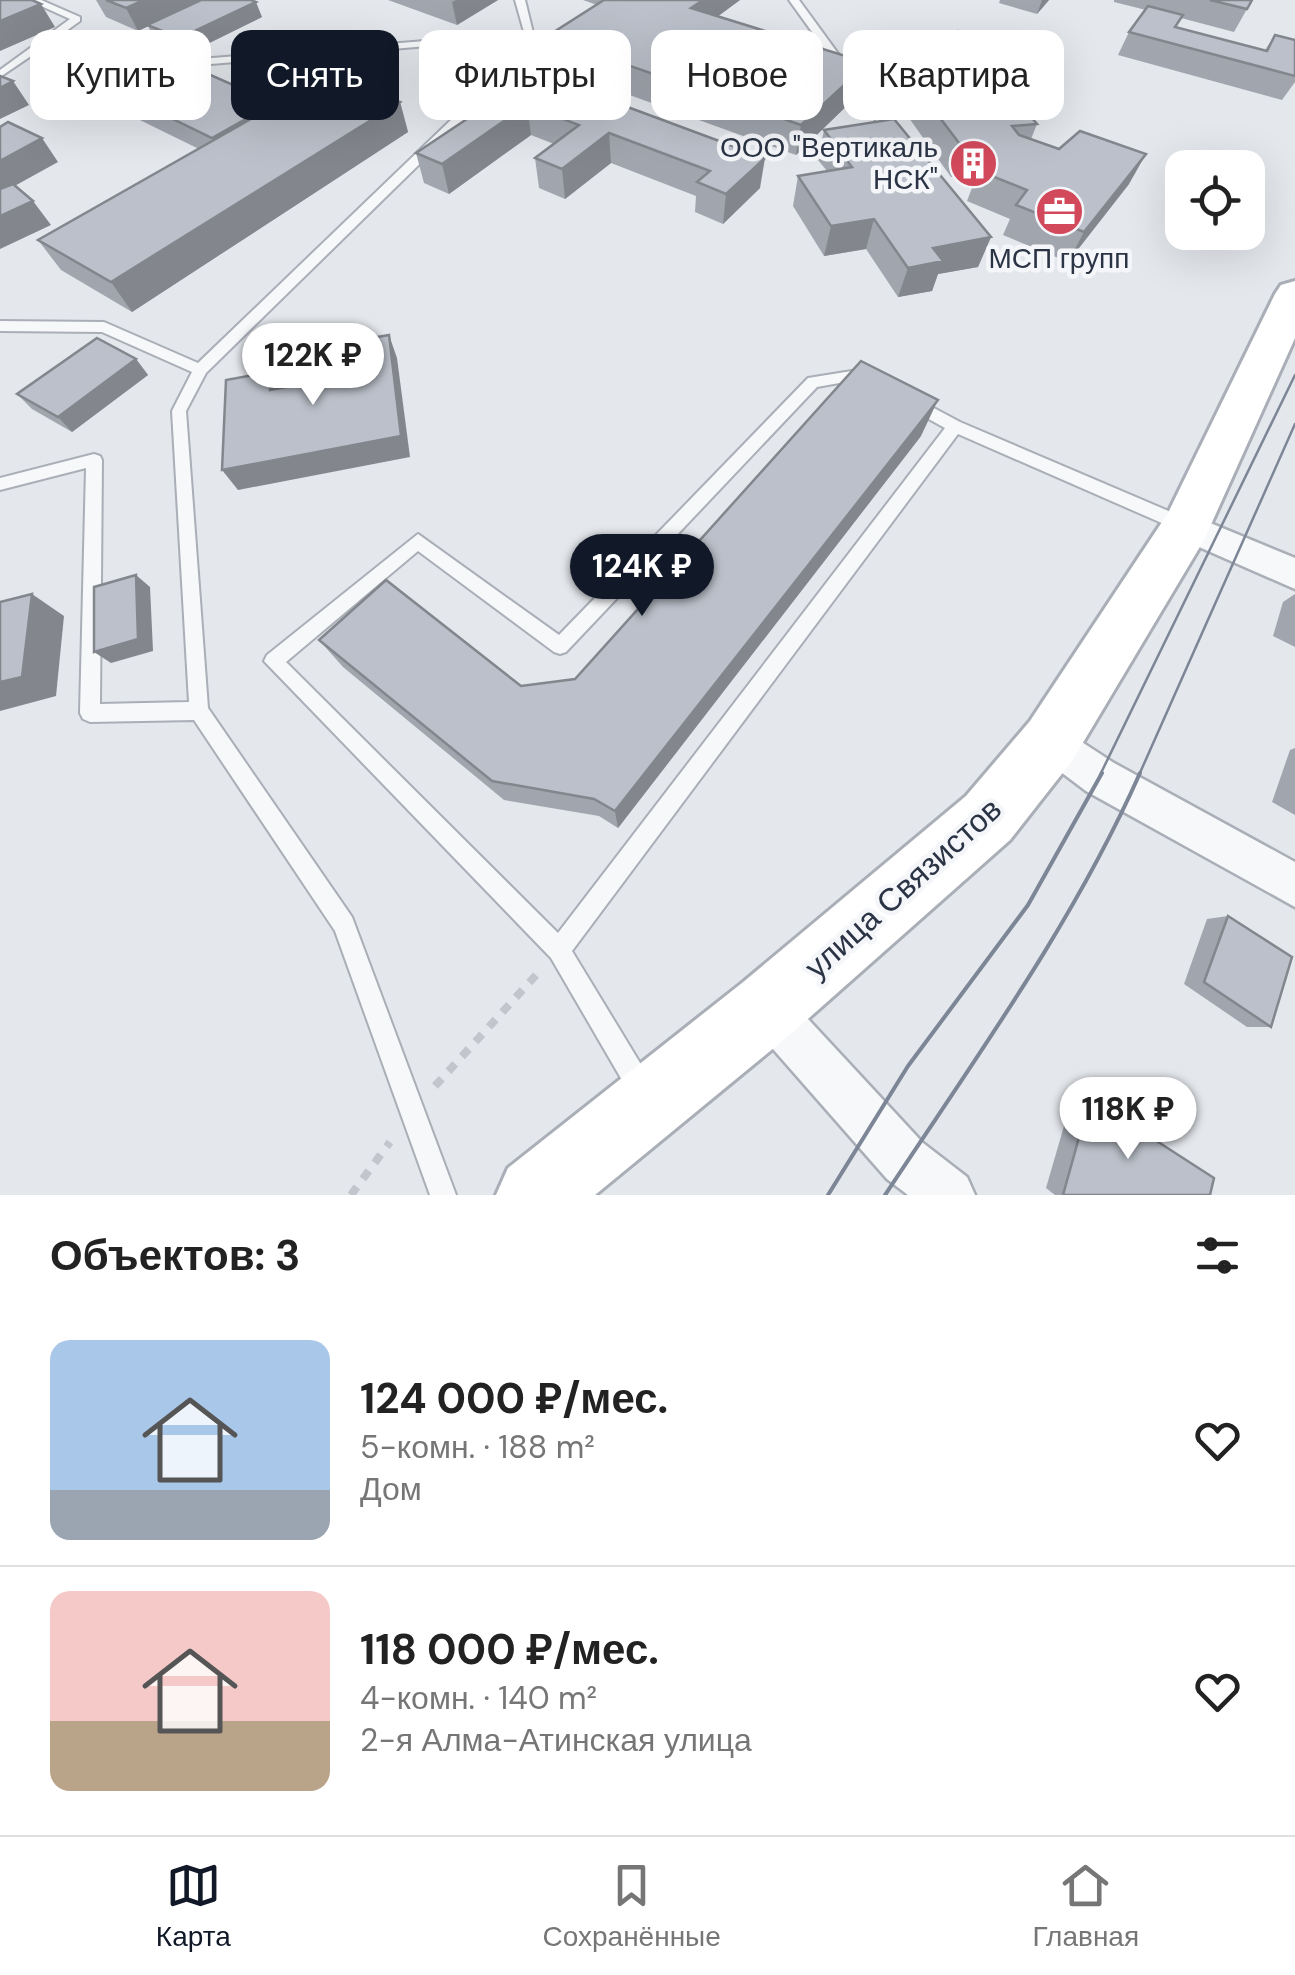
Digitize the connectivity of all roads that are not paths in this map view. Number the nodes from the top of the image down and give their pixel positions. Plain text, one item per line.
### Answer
1 (33, 0) edge
2 (520, 0) edge
3 (794, 0) edge
4 (61, 30) edge
5 (419, 44) edge
6 (30, 52) edge
7 (211, 61) edge
8 (0, 74) edge
9 (890, 131) edge
10 (0, 326) edge
11 (1288, 328) edge
12 (200, 370) junction
13 (955, 426) junction
14 (0, 484) edge
15 (1186, 526) junction
16 (1295, 574) edge
17 (199, 711) junction
18 (1051, 742) junction
19 (1295, 886) edge
20 (559, 950) junction
21 (767, 1008) junction
22 (650, 1103) junction
23 (443, 1195) edge
24 (535, 1195) edge
25 (950, 1195) edge

1 - 4 lane
2 - 12 lane
3 - 9 lane
5 - 7 lane
6 - 8 lane
10 - 12 lane
11 - 15 street, улица Связистов
12 - 17 lane
13 - 15 lane
13 - 20 lane
13 - 20 lane
14 - 17 lane
15 - 16 street
15 - 18 street, улица Связистов
17 - 23 lane
18 - 19 street
18 - 21 street, улица Связистов
20 - 22 lane
21 - 22 street, улица Связистов
21 - 25 street
22 - 24 street, улица Связистов

